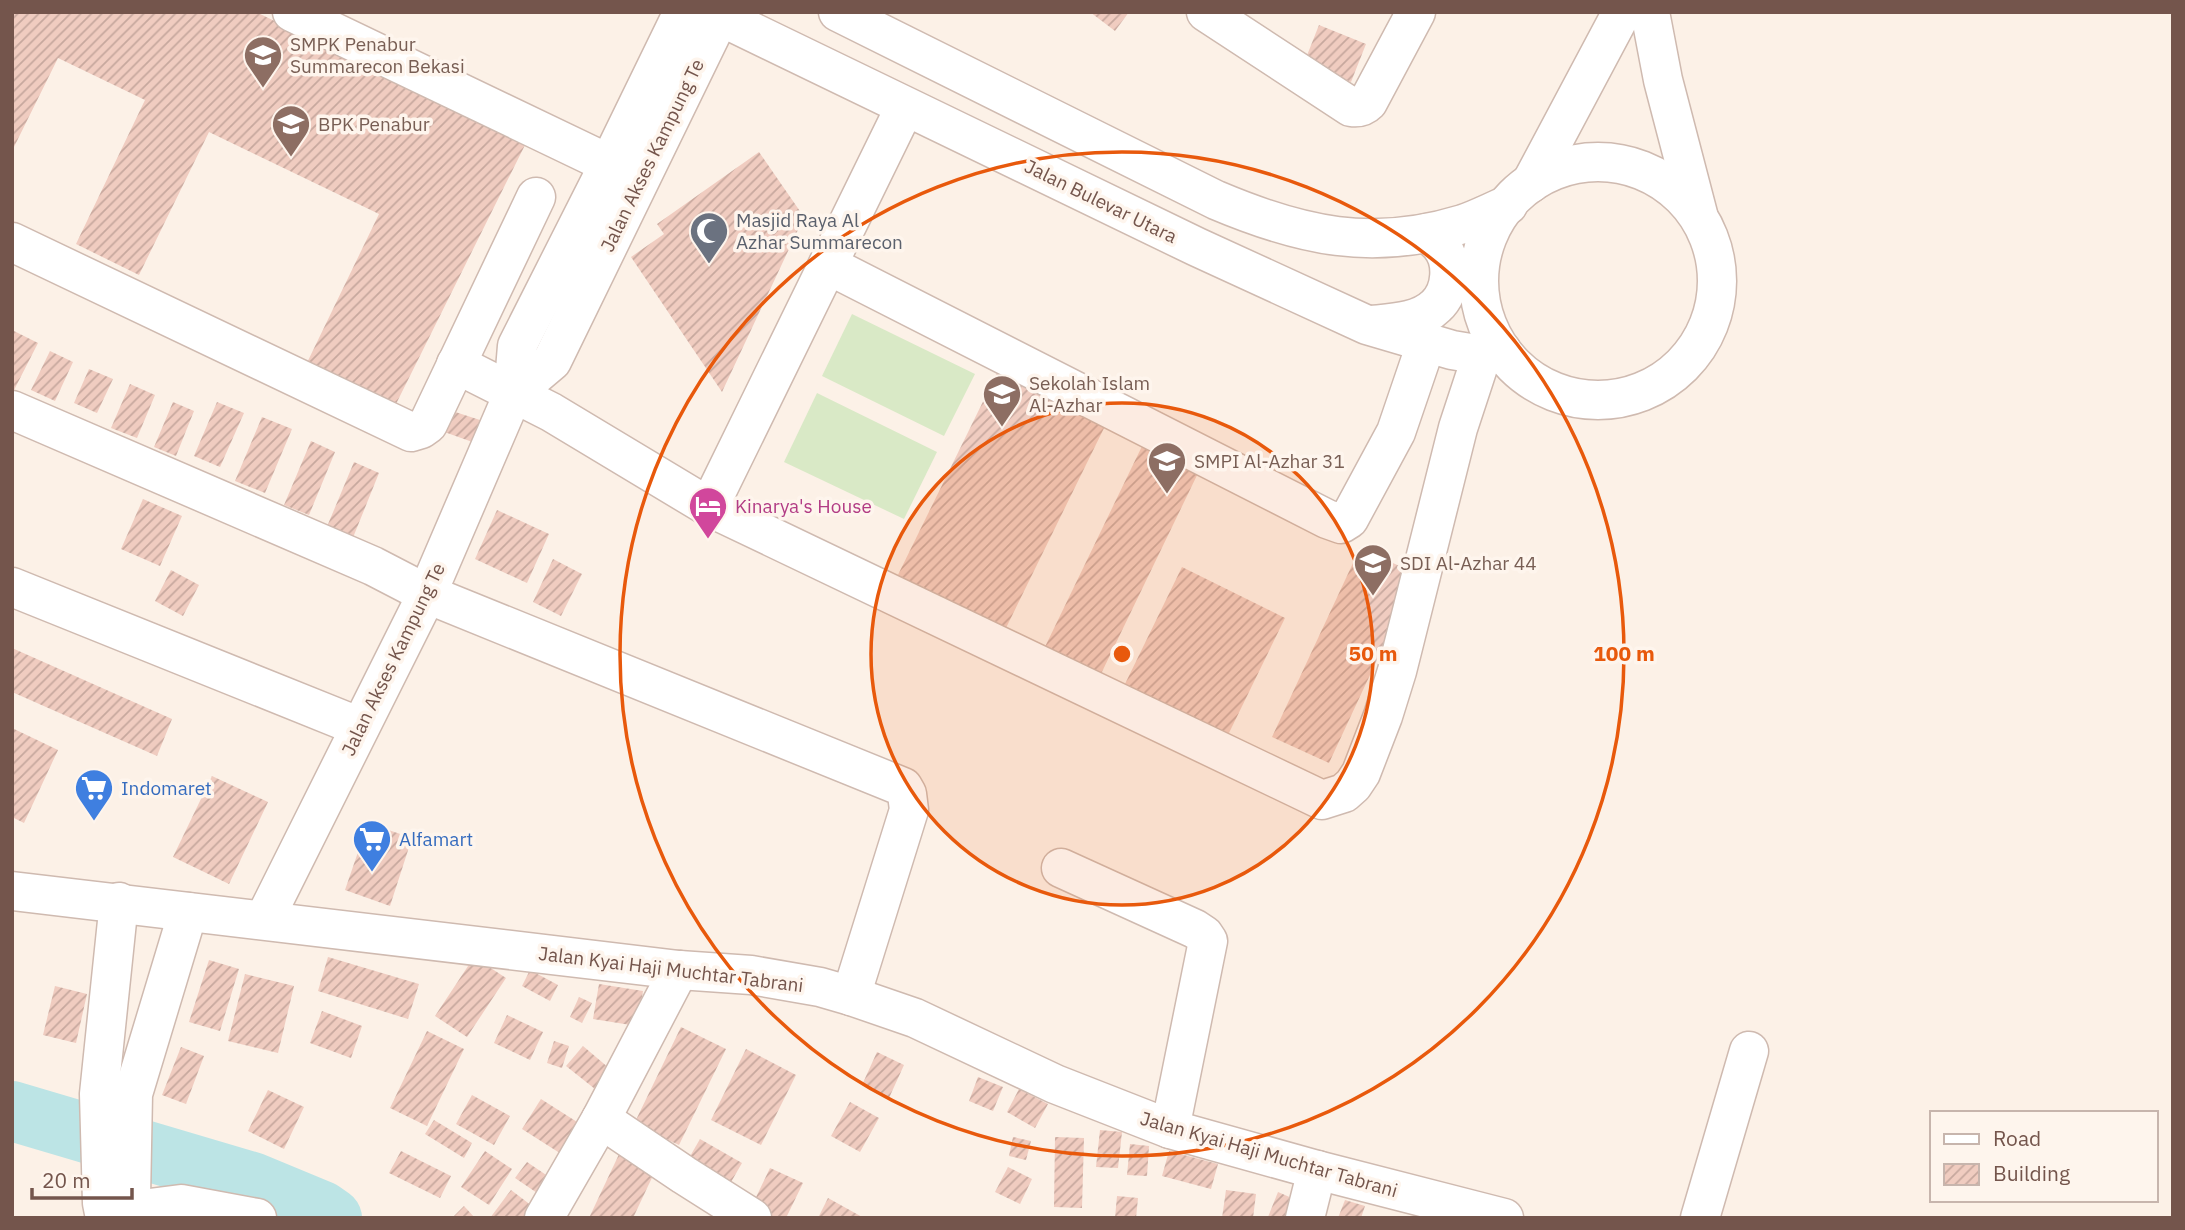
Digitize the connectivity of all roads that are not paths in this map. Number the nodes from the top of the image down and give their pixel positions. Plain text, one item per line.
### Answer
1 (292, 12) edge
2 (683, 12) edge
3 (838, 12) edge
4 (1206, 12) edge
5 (1416, 12) edge
6 (1622, 12) edge
7 (1650, 12) edge
8 (718, 14) edge
9 (1252, 26) edge
10 (905, 107) junction
11 (609, 164) junction
12 (1519, 194) junction
13 (536, 197) dead end
14 (1698, 216) junction
15 (1427, 233) junction
16 (12, 242) edge
17 (828, 265) junction
18 (1367, 325) junction
19 (1426, 344) junction
20 (1492, 353) junction
21 (456, 364) junction
22 (513, 394) junction
23 (12, 410) edge
24 (709, 507) junction
25 (12, 587) edge
26 (427, 594) junction
27 (360, 727) junction
28 (1060, 869) dead end
29 (12, 891) edge
30 (119, 902) junction
31 (188, 912) junction
32 (264, 919) junction
33 (679, 970) junction
34 (851, 996) junction
35 (1749, 1051) dead end
36 (116, 1094) junction
37 (601, 1119) junction
38 (1170, 1129) junction
39 (1317, 1170) junction
40 (122, 1209) edge
41 (257, 1218) edge
42 (544, 1218) edge
43 (752, 1218) edge
44 (1305, 1218) edge
45 (1504, 1218) edge
46 (1700, 1218) edge

1 - 11 street
2 - 11 street, Jalan Akses Kampung Te
3 - 15 street
4 - 9 street
5 - 9 street
6 - 12 street
7 - 14 street
8 - 10 street, Jalan Bulevar Utara
8 - 22 street, Jalan Akses Kampung Te
10 - 17 street
10 - 18 street, Jalan Bulevar Utara
11 - 22 street, Jalan Akses Kampung Te
12 - 14 street
12 - 15 street
12 - 20 street
13 - 21 street
14 - 20 street
15 - 18 street
16 - 21 street
17 - 19 street
17 - 24 street
18 - 19 street, Jalan Bulevar Utara
19 - 20 street, Jalan Bulevar Utara
20 - 24 street
21 - 22 street
22 - 24 street
22 - 26 street, Jalan Akses Kampung Te
23 - 26 street
25 - 27 street
26 - 27 street, Jalan Akses Kampung Te
26 - 34 street
27 - 32 street, Jalan Akses Kampung Te
28 - 38 street
29 - 30 street, Jalan Kyai Haji Muchtar Tabrani
30 - 31 street, Jalan Kyai Haji Muchtar Tabrani
30 - 36 street
31 - 32 street, Jalan Kyai Haji Muchtar Tabrani
31 - 36 street
32 - 33 street, Jalan Kyai Haji Muchtar Tabrani
33 - 34 street, Jalan Kyai Haji Muchtar Tabrani
33 - 37 street
34 - 38 street, Jalan Kyai Haji Muchtar Tabrani
35 - 46 street
36 - 40 street
37 - 42 street
37 - 43 street
38 - 39 street, Jalan Kyai Haji Muchtar Tabrani
39 - 44 street
39 - 45 street, Jalan Kyai Haji Muchtar Tabrani
40 - 41 street

